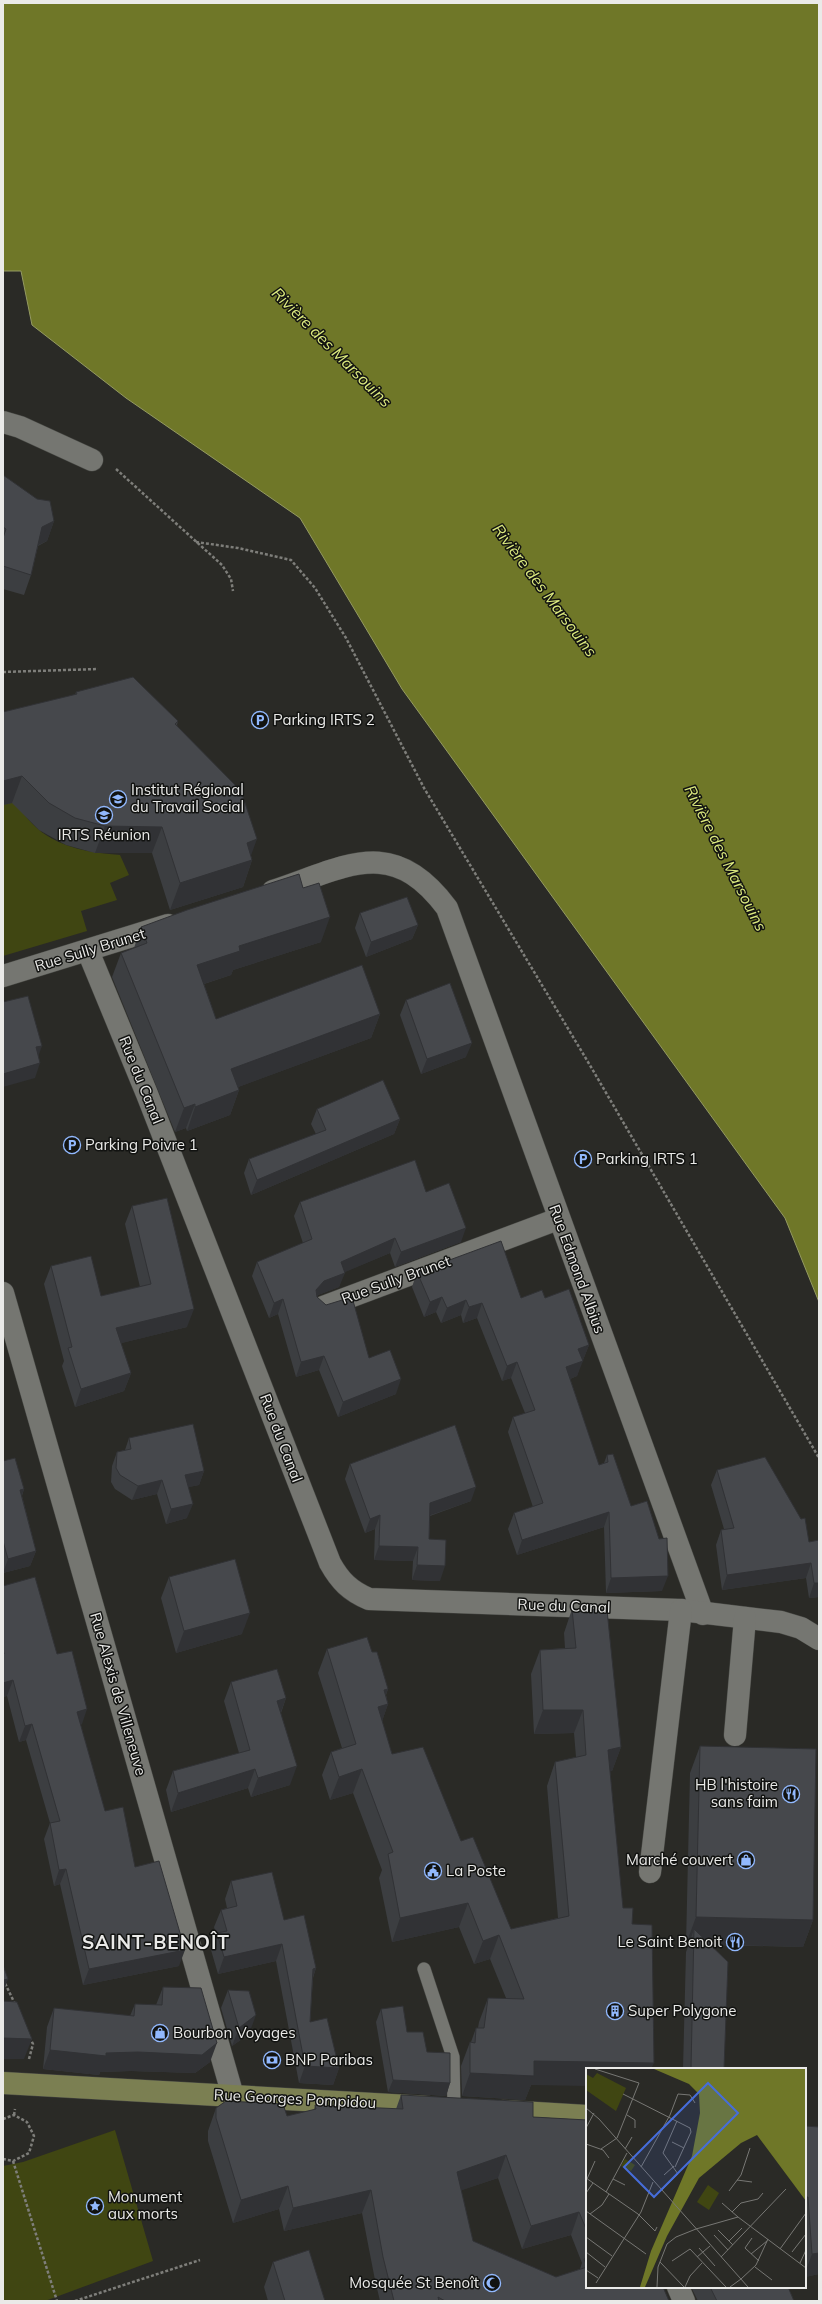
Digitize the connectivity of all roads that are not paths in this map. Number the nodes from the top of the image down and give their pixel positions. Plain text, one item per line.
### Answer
1 (3, 422) edge
2 (92, 460) road end
3 (254, 897) edge
4 (186, 919) edge
5 (88, 951) junction
6 (3, 976) edge
7 (558, 1219) junction
8 (3, 1293) edge
9 (323, 1307) edge
10 (681, 1610) junction
11 (703, 1614) junction
12 (745, 1618) junction
13 (819, 1639) edge
14 (734, 1735) dead end
15 (650, 1872) dead end
16 (424, 1969) dead end
17 (12, 2084) edge
18 (233, 2096) junction
19 (454, 2108) junction
20 (586, 2116) edge
21 (678, 2288) edge
22 (684, 2301) edge

1 - 2 street
3 - 7 street, Rue Edmond Albius
4 - 5 street, Rue Sully Brunet
5 - 6 street, Rue Sully Brunet
5 - 10 street, Rue du Canal
7 - 9 street, Rue Sully Brunet
7 - 11 street, Rue Edmond Albius
8 - 18 street, Rue Alexis de Villeneuve
10 - 11 street, Rue du Canal
10 - 15 street
11 - 12 street
12 - 13 street
12 - 14 street
16 - 19 lane
17 - 18 main road, Rue Georges Pompidou
18 - 19 main road, Rue Georges Pompidou
19 - 20 main road, Rue Georges Pompidou
21 - 22 street

